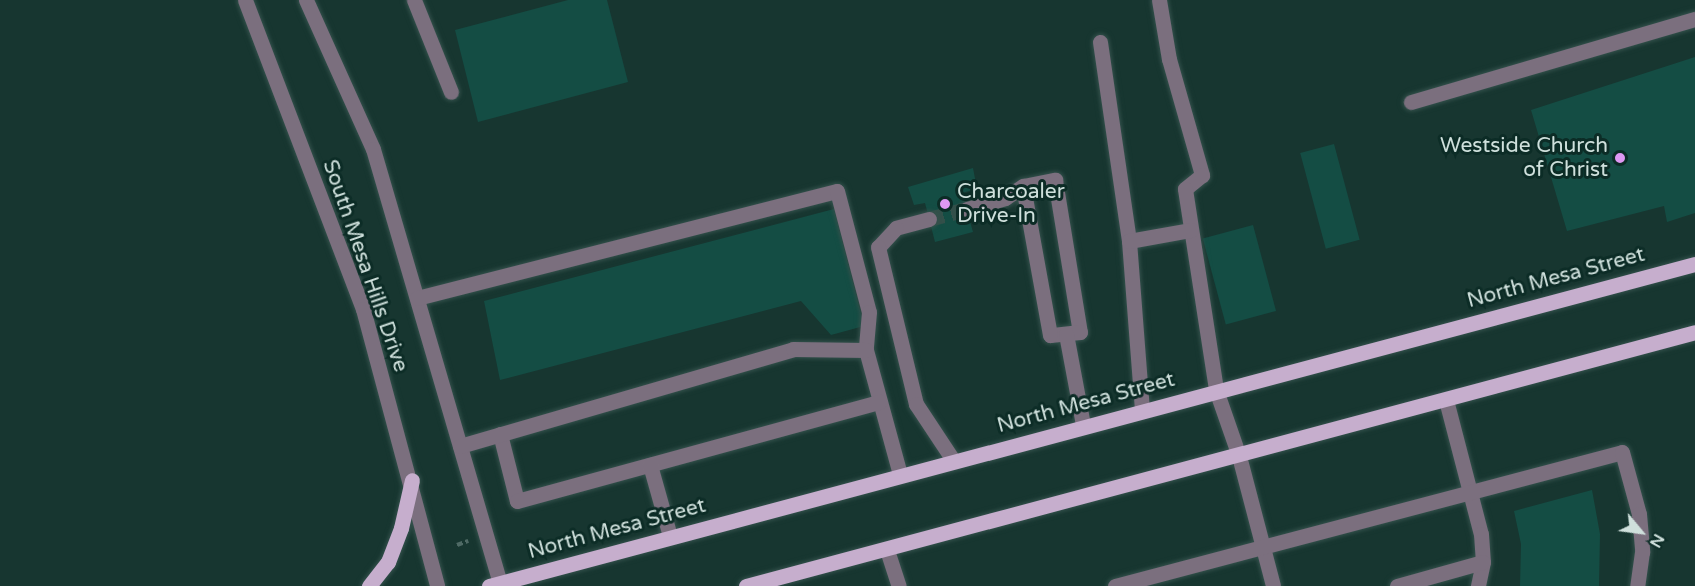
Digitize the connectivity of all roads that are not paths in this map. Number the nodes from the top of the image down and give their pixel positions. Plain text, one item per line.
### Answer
1 (245, 0) edge
2 (306, 0) edge
3 (414, 0) edge
4 (1159, 0) edge
5 (1695, 19) edge
6 (1100, 42) dead end
7 (451, 92) dead end
8 (1411, 102) dead end
9 (1023, 186) junction
10 (966, 209) tunnel mouth
11 (929, 219) tunnel mouth
12 (1191, 230) junction
13 (1129, 241) junction
14 (1695, 264) edge
15 (417, 298) junction
16 (1695, 332) edge
17 (1066, 333) junction
18 (866, 350) junction
19 (1216, 390) junction
20 (1446, 400) junction
21 (880, 402) junction
22 (1142, 410) junction
23 (1083, 426) junction
24 (500, 434) junction
25 (460, 446) junction
26 (1239, 456) junction
27 (953, 460) junction
28 (650, 465) junction
29 (900, 474) junction
30 (412, 480) junction
31 (1468, 493) junction
32 (670, 536) junction
33 (1263, 547) junction
34 (887, 550) junction
35 (1483, 562) junction
36 (497, 585) edge
37 (369, 586) edge
38 (438, 586) edge
39 (746, 586) edge
40 (899, 586) edge
41 (1115, 586) edge
42 (1273, 586) edge
43 (1397, 586) edge
44 (1478, 586) edge
45 (1637, 586) edge

1 - 30 street, South Mesa Hills Drive
2 - 15 street, South Mesa Hills Drive
3 - 7 street
4 - 12 street
5 - 8 street
6 - 13 street
9 - 10 street
9 - 17 street
9 - 17 street
11 - 27 street
12 - 13 street
12 - 19 street
13 - 22 street
14 - 19 main road, North Mesa Street
15 - 18 street
15 - 25 street, South Mesa Hills Drive
16 - 20 main road
17 - 23 street
18 - 21 street
18 - 24 street
19 - 22 main road, North Mesa Street
19 - 26 street
20 - 26 main road
20 - 31 street
21 - 28 street
21 - 29 street
22 - 23 main road, North Mesa Street
23 - 27 main road, North Mesa Street
24 - 25 street
24 - 28 street
25 - 36 street, South Mesa Hills Drive
26 - 33 street
26 - 34 main road
27 - 29 main road, North Mesa Street
28 - 32 street
29 - 32 main road, North Mesa Street
30 - 37 main road
30 - 38 street, South Mesa Hills Drive
31 - 33 street
31 - 35 street
31 - 45 street
32 - 36 main road, North Mesa Street
33 - 41 street
33 - 42 street
34 - 39 main road
34 - 40 street
35 - 43 street
35 - 44 street

